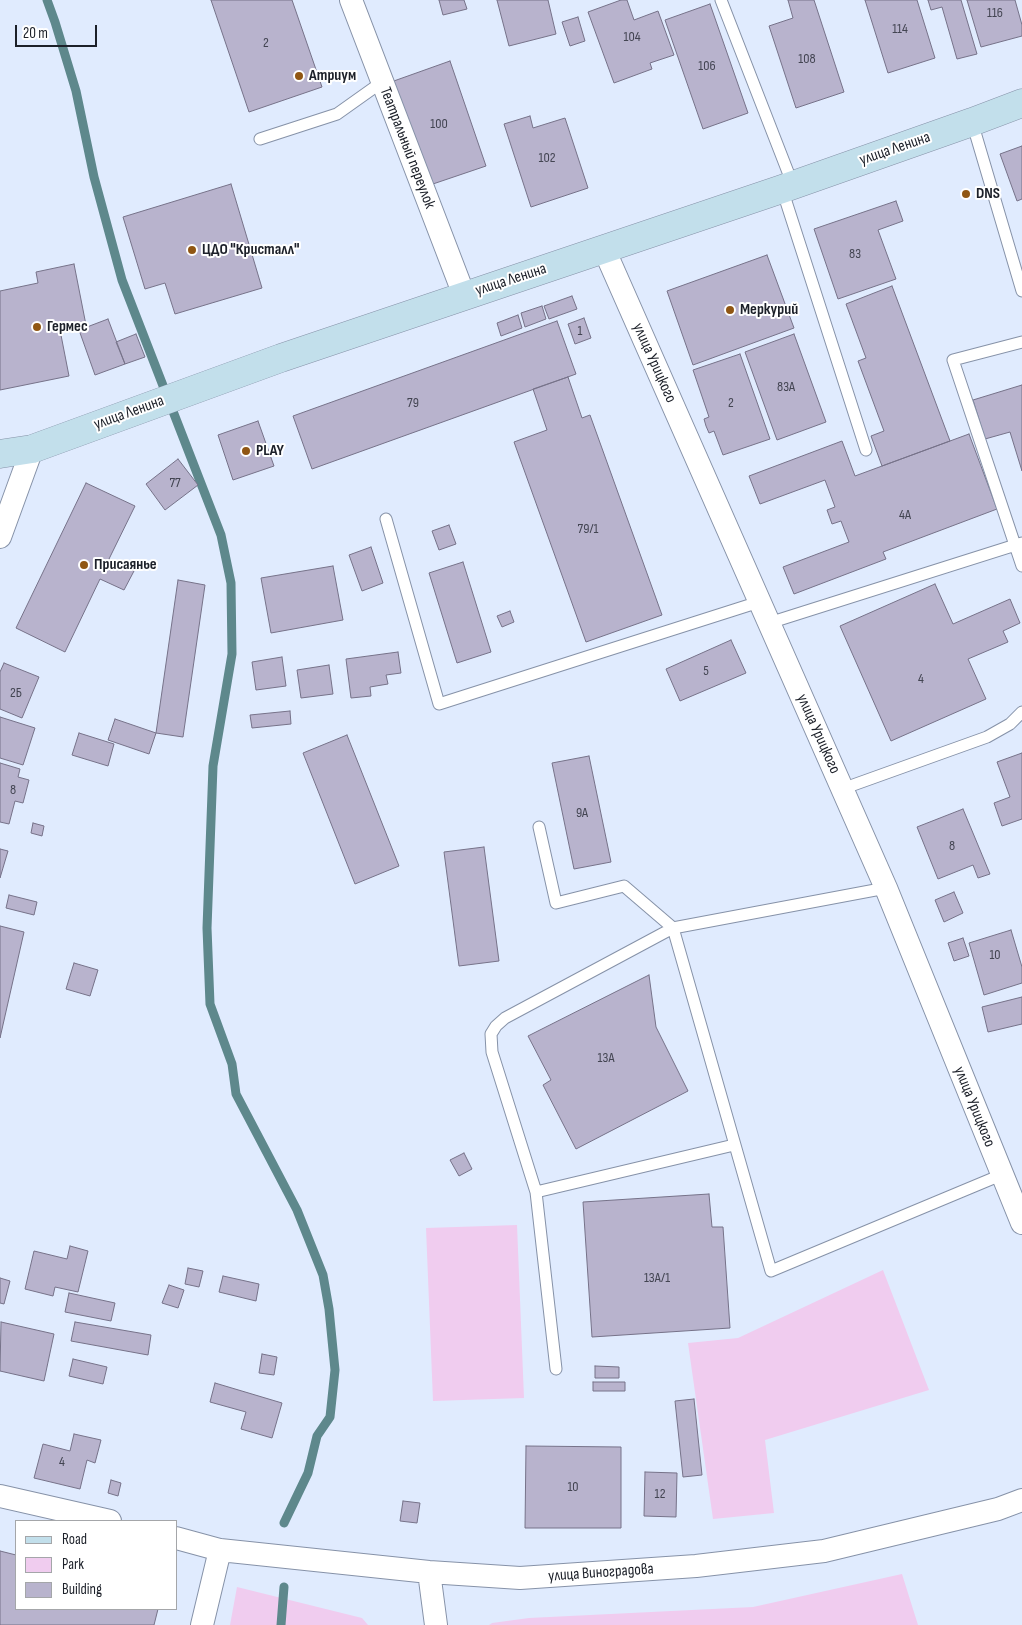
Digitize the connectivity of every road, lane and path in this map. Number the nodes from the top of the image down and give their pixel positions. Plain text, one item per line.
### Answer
1 (351, 0) edge
2 (722, 0) edge
3 (382, 82) junction
4 (1022, 103) edge
5 (972, 122) junction
6 (260, 139) dead end
7 (787, 187) junction
8 (604, 248) junction
9 (1022, 291) edge
10 (464, 295) junction
11 (1022, 342) edge
12 (32, 449) junction
13 (866, 450) dead end
14 (0, 454) edge
15 (386, 519) dead end
16 (0, 538) edge
17 (1019, 544) edge
18 (1022, 566) edge
19 (759, 602) junction
20 (769, 623) junction
21 (1022, 712) edge
22 (842, 789) junction
23 (539, 827) dead end
24 (886, 888) junction
25 (673, 928) junction
26 (734, 1145) junction
27 (1001, 1175) junction
28 (536, 1192) junction
29 (1022, 1222) edge
30 (556, 1370) dead end
31 (0, 1496) edge
32 (1022, 1500) edge
33 (106, 1520) edge
34 (178, 1539) edge
35 (220, 1550) junction
36 (429, 1572) junction
37 (202, 1625) edge
38 (436, 1625) edge

1 - 3 street, Театральный переулок
2 - 7 lane
3 - 6 lane
3 - 10 street, Театральный переулок
4 - 5 main road, улица Ленина
5 - 7 main road, улица Ленина
5 - 9 lane
7 - 8 main road, улица Ленина
7 - 13 lane
8 - 10 main road, улица Ленина
8 - 19 street, улица Урицкого
10 - 12 main road, улица Ленина
11 - 17 lane
12 - 14 main road, улица Ленина
12 - 16 street
15 - 19 lane
17 - 18 lane
17 - 20 lane
19 - 20 street, улица Урицкого
20 - 22 street, улица Урицкого
21 - 22 lane
22 - 24 street, улица Урицкого
23 - 25 lane
24 - 25 lane
24 - 27 street, улица Урицкого
25 - 26 lane
25 - 28 lane
26 - 27 lane
26 - 28 lane
27 - 29 street, улица Урицкого
28 - 30 lane
31 - 33 street
32 - 36 street, улица Виноградова
34 - 35 street, улица Виноградова
35 - 36 street, улица Виноградова
35 - 37 street
36 - 38 street

